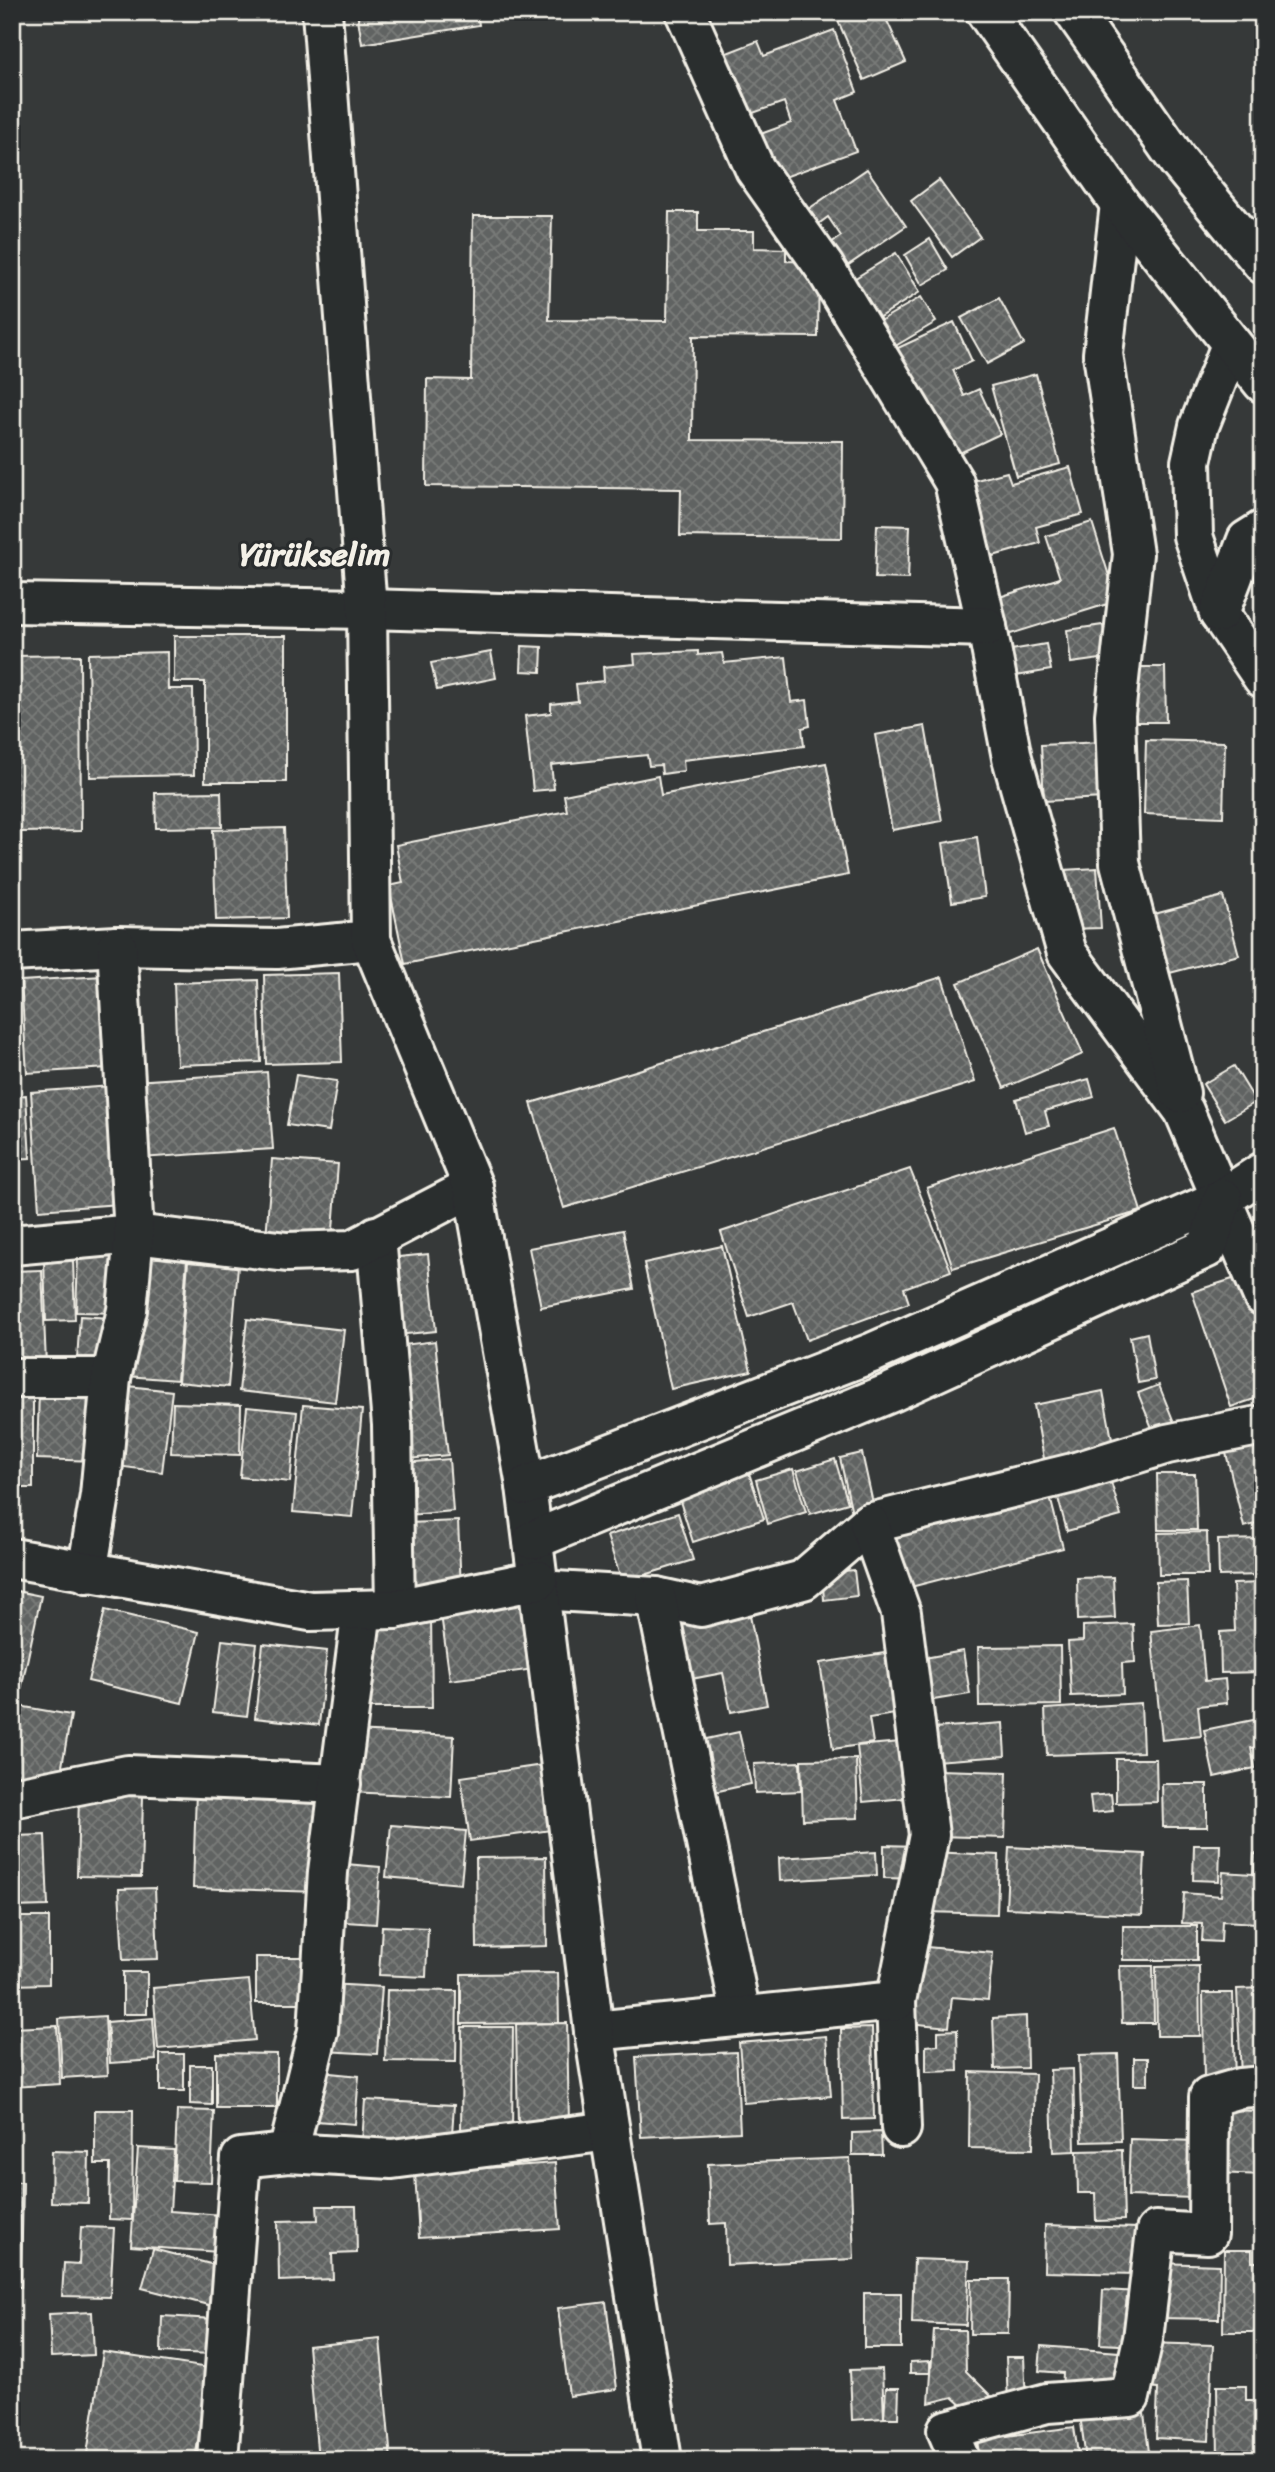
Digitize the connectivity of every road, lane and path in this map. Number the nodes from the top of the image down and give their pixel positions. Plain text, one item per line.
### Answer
1 (322, 12) edge
2 (685, 12) edge
3 (986, 12) edge
4 (1074, 12) edge
5 (1120, 204) junction
6 (1263, 264) edge
7 (1231, 345) junction
8 (1263, 383) edge
9 (1263, 530) edge
10 (12, 603) edge
11 (367, 609) junction
12 (1219, 613) junction
13 (987, 626) junction
14 (1263, 678) edge
15 (371, 940) junction
16 (117, 946) junction
17 (12, 952) edge
18 (1185, 1111) junction
19 (1263, 1172) edge
20 (473, 1187) junction
21 (1223, 1198) junction
22 (134, 1234) junction
23 (376, 1236) junction
24 (12, 1245) edge
25 (1263, 1296) edge
26 (12, 1378) edge
27 (111, 1378) junction
28 (1263, 1425) edge
29 (526, 1486) junction
30 (869, 1523) junction
31 (533, 1540) junction
32 (12, 1558) edge
33 (87, 1573) junction
34 (538, 1585) junction
35 (656, 1597) junction
36 (378, 1609) junction
37 (341, 1784) junction
38 (12, 1798) edge
39 (896, 2001) junction
40 (741, 2015) junction
41 (594, 2031) junction
42 (1263, 2086) edge
43 (901, 2128) dead end
44 (610, 2131) junction
45 (288, 2153) junction
46 (218, 2460) edge
47 (663, 2460) edge
48 (960, 2460) edge

1 - 11 street
2 - 13 street
3 - 5 street
4 - 6 street
5 - 7 street
5 - 18 street
7 - 8 street
7 - 12 street
9 - 12 street
10 - 11 street
11 - 13 street
11 - 15 street
12 - 14 street
13 - 18 street
15 - 16 street
15 - 20 street
16 - 17 street
16 - 22 street
18 - 21 street
19 - 21 street
20 - 23 street
20 - 29 street
21 - 25 street
21 - 29 street
21 - 31 street
22 - 23 street
22 - 24 street
22 - 27 street
23 - 36 street
26 - 27 street
27 - 33 street
28 - 30 street
29 - 31 street
30 - 35 street
30 - 39 street
31 - 34 street
32 - 33 street
33 - 36 street
34 - 35 street
34 - 36 street
34 - 41 street
35 - 40 street
36 - 37 street
37 - 38 street
37 - 45 street
39 - 40 street
39 - 43 street
40 - 41 street
41 - 44 street
42 - 48 street
44 - 45 street
44 - 47 street
45 - 46 street

